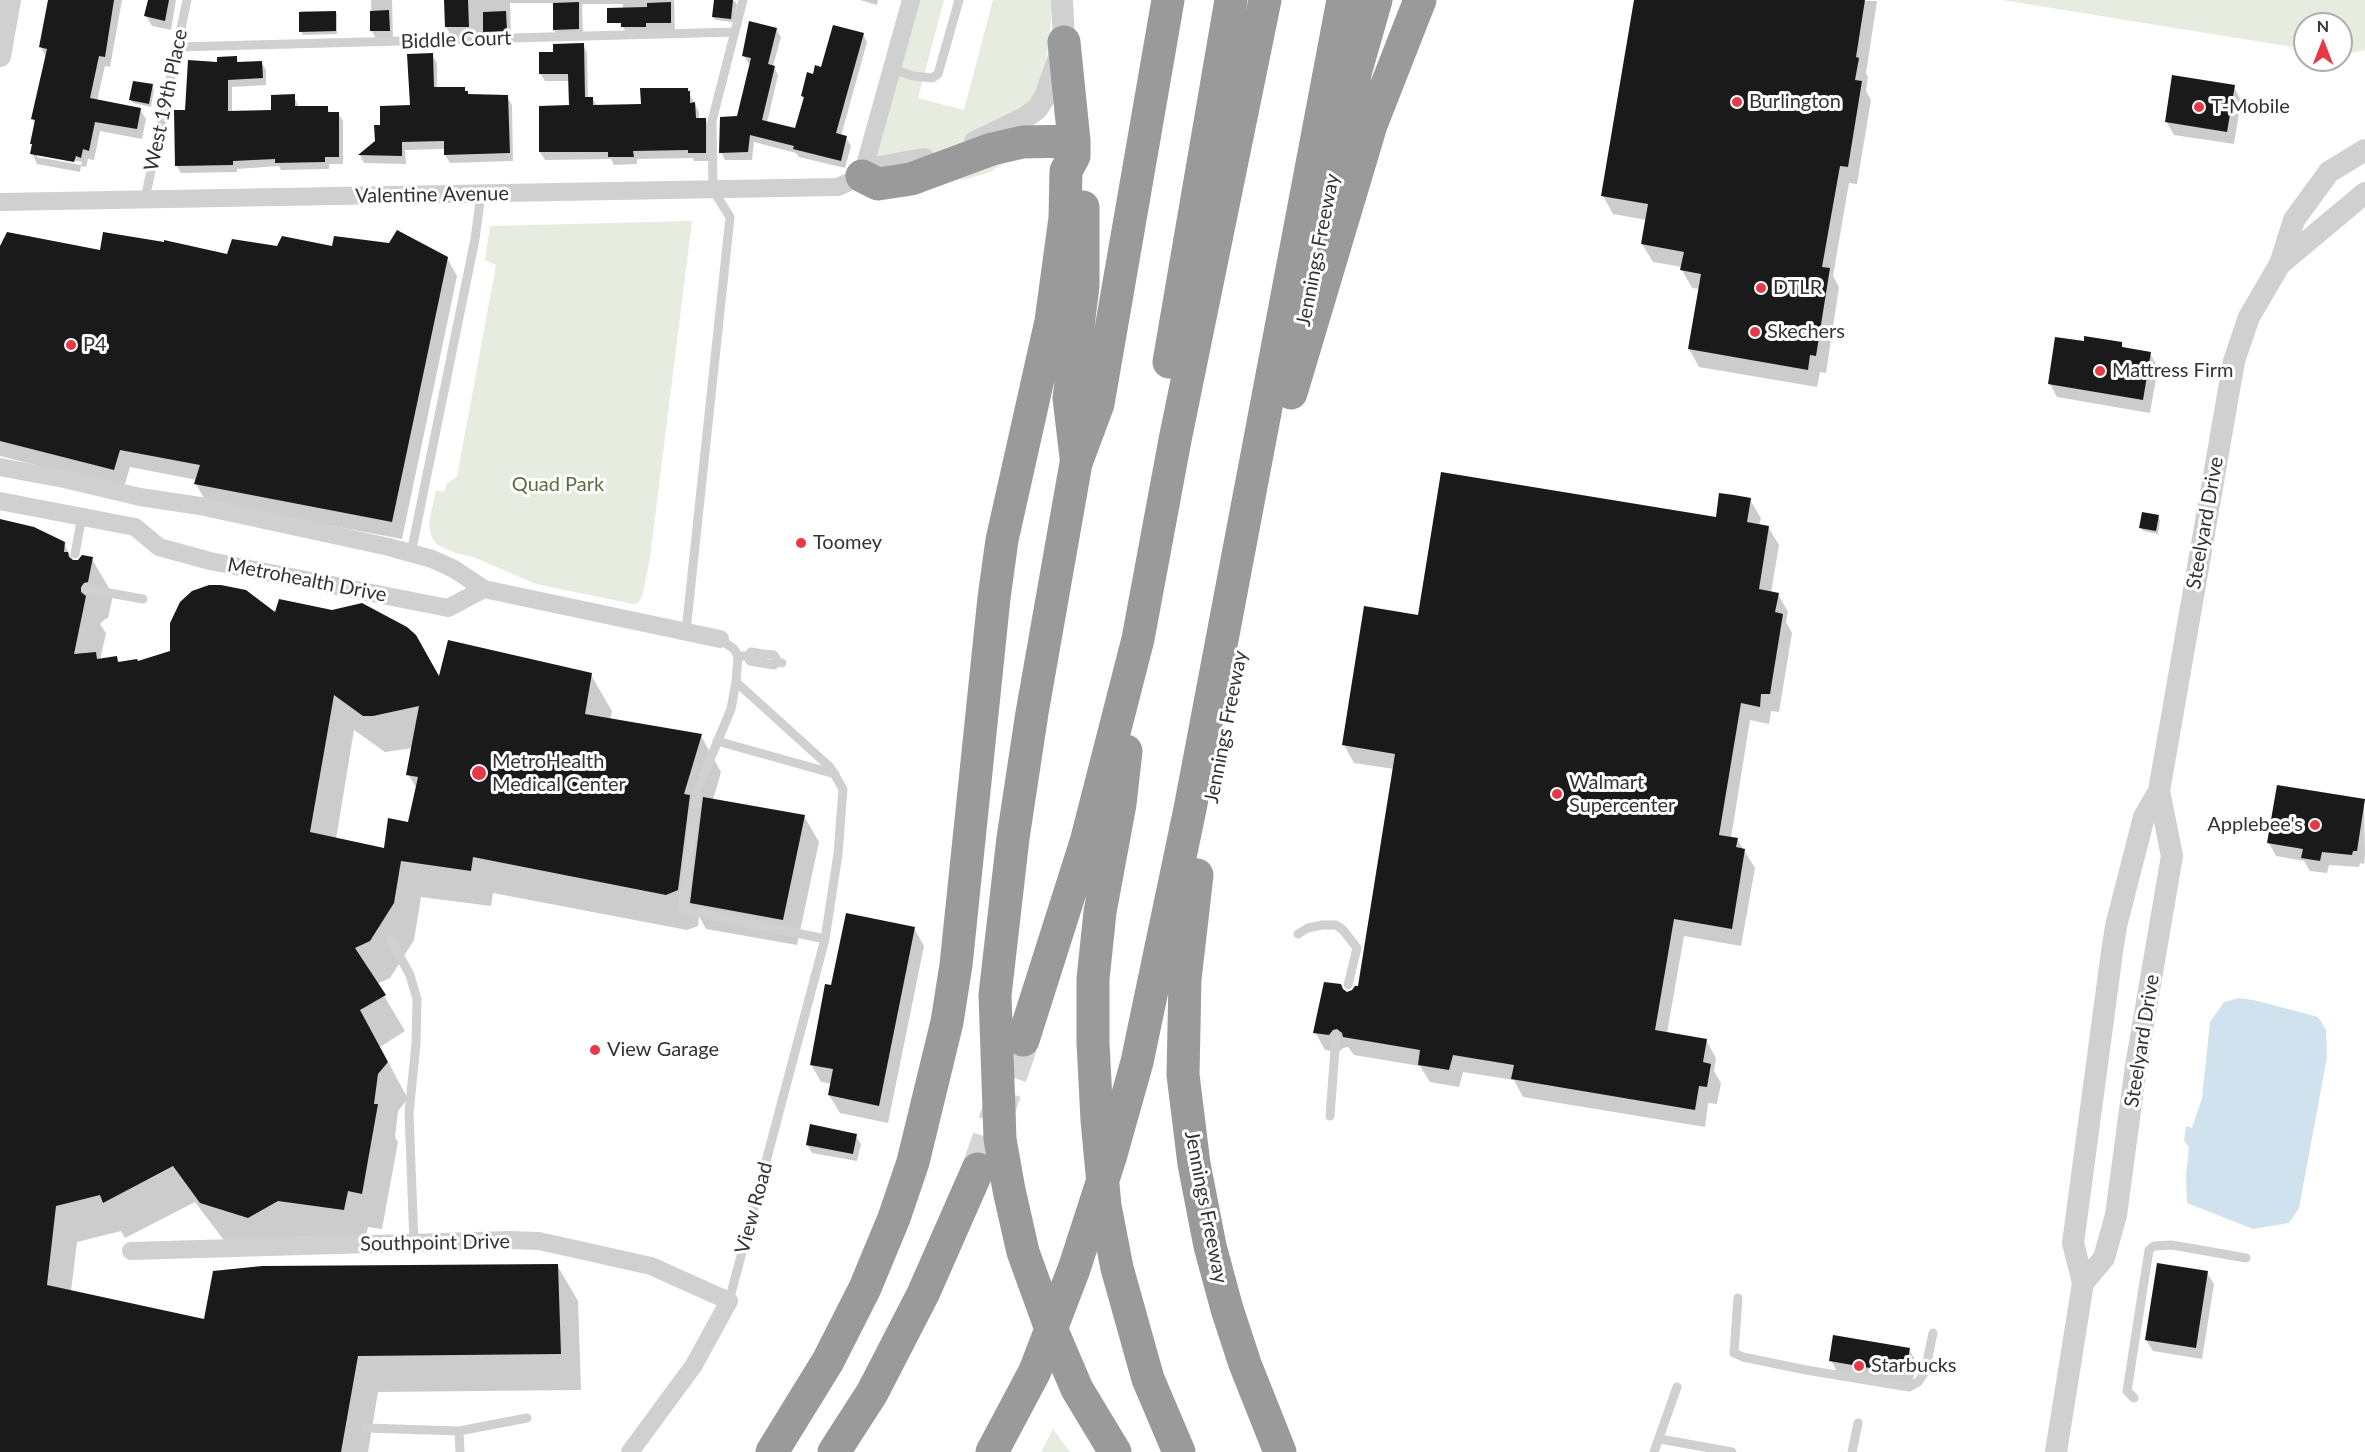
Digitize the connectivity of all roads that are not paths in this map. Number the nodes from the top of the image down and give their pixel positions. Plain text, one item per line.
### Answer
1 (10, 0) edge
2 (187, 0) edge
3 (743, 0) edge
4 (911, 0) edge
5 (959, 0) edge
6 (1062, 0) edge
7 (1168, 0) edge
8 (1231, 0) edge
9 (1265, 0) edge
10 (1343, 0) edge
11 (1376, 0) edge
12 (1400, 0) edge
13 (1420, 0) edge
14 (735, 32) junction
15 (1064, 42) junction
16 (178, 48) junction
17 (0, 56) edge
18 (892, 69) junction
19 (1074, 149) junction
20 (2365, 150) edge
21 (862, 176) junction
22 (713, 190) junction
23 (2365, 193) edge
24 (481, 194) junction
25 (145, 200) junction
26 (0, 202) edge
27 (2280, 264) junction
28 (1279, 400) junction
29 (1076, 463) junction
30 (0, 467) edge
31 (64, 479) junction
32 (140, 497) junction
33 (0, 501) edge
34 (58, 512) junction
35 (82, 516) junction
36 (135, 527) junction
37 (411, 553) junction
38 (75, 554) dead end
39 (87, 589) dead end
40 (483, 589) junction
41 (143, 599) dead end
42 (686, 631) junction
43 (720, 639) joint
44 (1138, 639) junction
45 (743, 656) junction
46 (780, 662) dead end
47 (736, 682) junction
48 (717, 741) junction
49 (836, 774) junction
50 (2159, 791) junction
51 (1064, 913) junction
52 (1298, 934) dead end
53 (825, 939) junction
54 (391, 940) dead end
55 (1348, 985) dead end
56 (1336, 1036) dead end
57 (1023, 1040) tunnel mouth
58 (1330, 1116) dead end
59 (978, 1169) tunnel mouth
60 (414, 1243) junction
61 (131, 1251) dead end
62 (2246, 1258) dead end
63 (2083, 1283) junction
64 (1738, 1299) dead end
65 (729, 1301) junction
66 (1934, 1333) dead end
67 (1677, 1388) dead end
68 (2134, 1398) dead end
69 (527, 1418) dead end
70 (1858, 1423) dead end
71 (366, 1428) dead end
72 (459, 1431) junction
73 (1660, 1439) junction
74 (998, 1441) edge
75 (460, 1452) edge
76 (630, 1452) edge
77 (772, 1452) edge
78 (834, 1452) edge
79 (1114, 1452) edge
80 (1179, 1452) edge
81 (1280, 1452) edge
82 (1654, 1452) edge
83 (1732, 1452) edge
84 (1852, 1452) edge
85 (2056, 1452) edge

1 - 17 street
2 - 16 lane, West 19th Place
3 - 14 lane
4 - 18 street
5 - 18 lane
6 - 15 street
7 - 29 highway
8 - 51 highway
9 - 44 highway
10 - 28 highway
11 - 28 highway, Jennings Freeway
12 - 28 highway
13 - 28 highway
14 - 16 lane, Biddle Court
14 - 22 lane
15 - 19 highway
15 - 21 street
16 - 25 lane, West 19th Place
18 - 21 street
19 - 21 highway
19 - 29 highway
19 - 77 highway
20 - 27 street, Steelyard Drive
21 - 22 street, Valentine Avenue
22 - 24 street, Valentine Avenue
22 - 42 lane
23 - 27 street, Steelyard Drive
24 - 25 street, Valentine Avenue
24 - 37 lane
25 - 26 street, Valentine Avenue
27 - 50 street, Steelyard Drive
28 - 74 highway
28 - 81 highway, Jennings Freeway
29 - 79 highway
30 - 31 street
31 - 32 street
31 - 34 street
32 - 36 street
32 - 37 street
33 - 34 street, Metrohealth Drive
34 - 35 street, Metrohealth Drive
35 - 36 street, Metrohealth Drive
35 - 38 lane
36 - 40 street, Metrohealth Drive
37 - 40 street
39 - 41 lane
40 - 42 street
42 - 43 street
43 - 45 lane
44 - 51 highway
44 - 80 highway
45 - 46 lane
45 - 47 lane
47 - 48 lane
47 - 49 lane
48 - 49 lane
48 - 53 lane
49 - 53 lane, View Road
50 - 63 street, Steelyard Drive
50 - 63 street, Steelyard Drive
51 - 57 highway
52 - 55 lane
53 - 65 lane, View Road
54 - 60 lane
56 - 58 lane
59 - 78 highway
60 - 61 street, Southpoint Drive
60 - 65 street, Southpoint Drive
62 - 68 lane
63 - 85 street, Steelyard Drive
64 - 66 lane
65 - 76 street, View Road
67 - 73 lane
69 - 72 lane
70 - 84 lane
71 - 72 lane
72 - 75 lane
73 - 82 lane
73 - 83 lane

